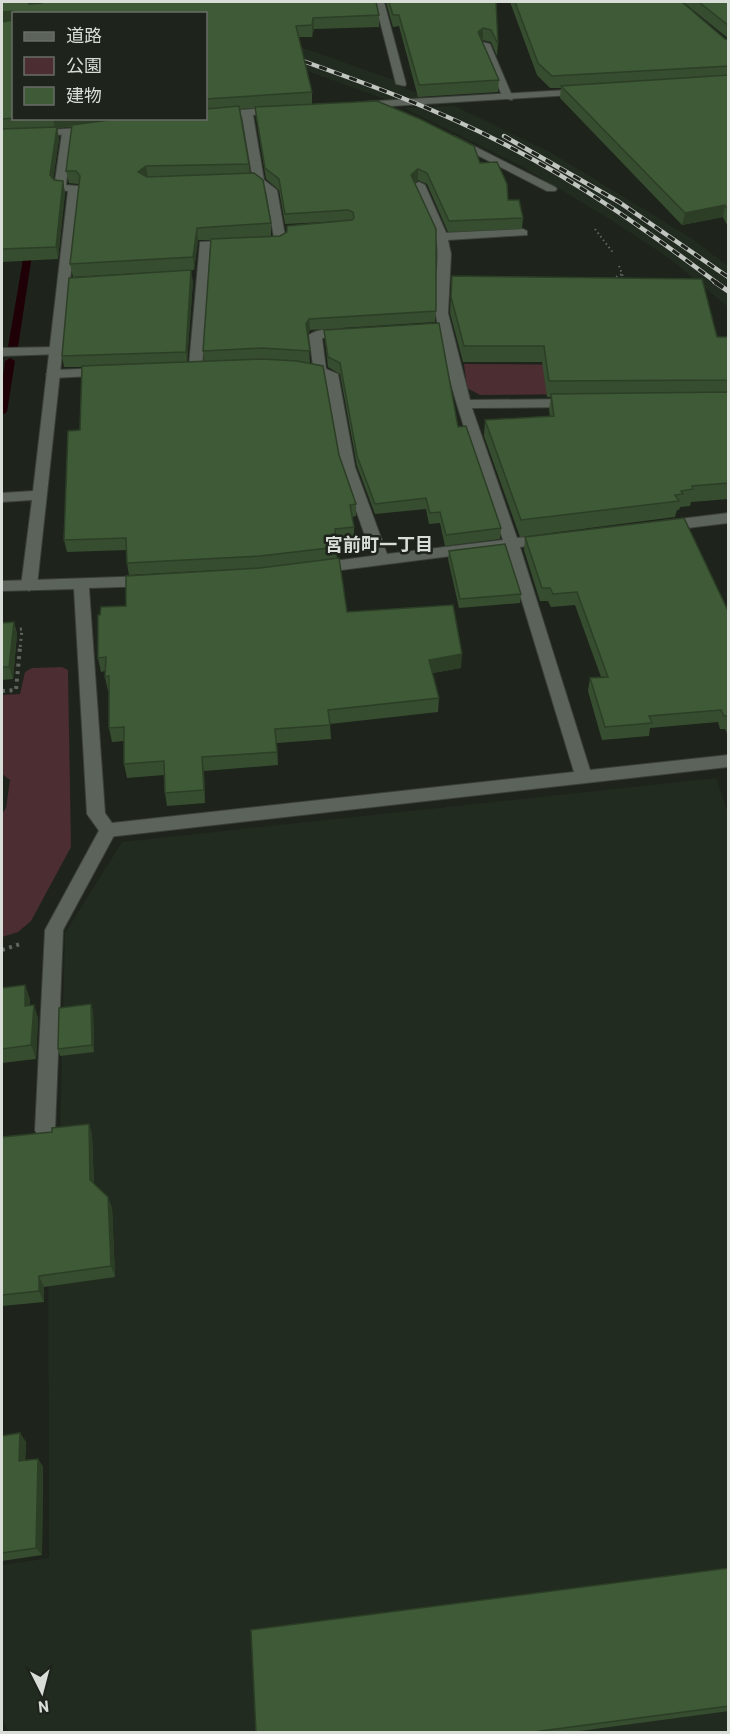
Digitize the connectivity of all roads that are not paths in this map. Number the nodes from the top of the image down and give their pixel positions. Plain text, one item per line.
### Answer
1 (379, 2) edge
2 (485, 44) edge
3 (401, 84) dead end
4 (596, 91) edge
5 (508, 98) junction
6 (374, 104) junction
7 (351, 105) edge
8 (293, 109) edge
9 (247, 112) junction
10 (394, 113) edge
11 (207, 116) edge
12 (55, 120) edge
13 (111, 128) edge
14 (61, 134) junction
15 (443, 134) edge
16 (2, 136) edge
17 (419, 184) edge
18 (551, 189) dead end
19 (523, 233) edge
20 (442, 237) junction
21 (110, 280) edge
22 (64, 282) junction
23 (362, 332) edge
24 (56, 351) junction
25 (2, 352) edge
26 (284, 366) edge
27 (159, 370) edge
28 (320, 370) junction
29 (124, 371) edge
30 (53, 374) junction
31 (591, 403) edge
32 (464, 404) junction
33 (40, 495) junction
34 (2, 497) edge
35 (729, 518) edge
36 (649, 527) edge
37 (569, 537) edge
38 (512, 544) junction
39 (381, 560) junction
40 (304, 570) edge
41 (171, 580) edge
42 (81, 585) junction
43 (2, 586) edge
44 (29, 586) junction
45 (729, 761) edge
46 (584, 777) junction
47 (108, 830) junction
48 (45, 1130) edge

1 - 3 street
2 - 5 street
4 - 5 street
5 - 6 street
6 - 7 street
6 - 10 street
8 - 9 street
9 - 11 street
9 - 27 street
12 - 14 street
13 - 14 street
14 - 16 street
14 - 22 street
15 - 18 street
17 - 20 street
19 - 20 street
20 - 32 street
21 - 22 street
22 - 24 street
23 - 28 street
24 - 25 street
24 - 30 street
26 - 28 street
28 - 39 street
29 - 30 street
30 - 33 street
31 - 32 street
32 - 38 street
33 - 34 street
33 - 44 street
35 - 36 street
37 - 38 street
38 - 39 street
38 - 46 street
39 - 40 street
41 - 42 street
42 - 44 street
42 - 47 street
43 - 44 street
45 - 46 street
46 - 47 street
47 - 48 street

